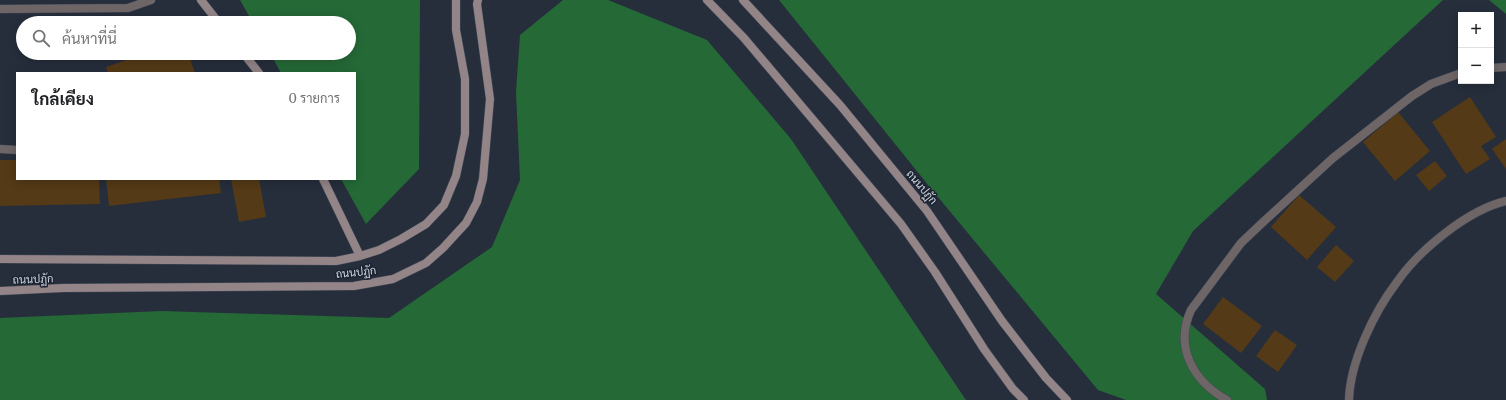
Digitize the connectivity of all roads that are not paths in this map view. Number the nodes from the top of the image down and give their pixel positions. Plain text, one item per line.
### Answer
1 (151, 0) edge
2 (201, 0) edge
3 (456, 0) edge
4 (478, 0) edge
5 (707, 0) edge
6 (743, 0) edge
7 (0, 9) edge
8 (214, 16) edge
9 (249, 60) edge
10 (1506, 67) edge
11 (1494, 68) edge
12 (258, 72) edge
13 (1458, 74) edge
14 (0, 149) edge
15 (16, 150) edge
16 (323, 180) edge
17 (1506, 201) edge
18 (360, 256) junction
19 (0, 259) edge
20 (0, 291) edge
21 (1024, 400) edge
22 (1067, 400) edge
23 (1227, 400) edge
24 (1349, 400) edge

1 - 7 street
2 - 8 main road
3 - 18 main road, ถนนปฏัก
4 - 20 main road, ถนนปฏัก
5 - 21 main road
6 - 22 main road, ถนนปฏัก
9 - 12 main road
10 - 11 street
13 - 23 street
14 - 15 street
16 - 18 main road
17 - 24 street
18 - 19 main road, ถนนปฏัก

